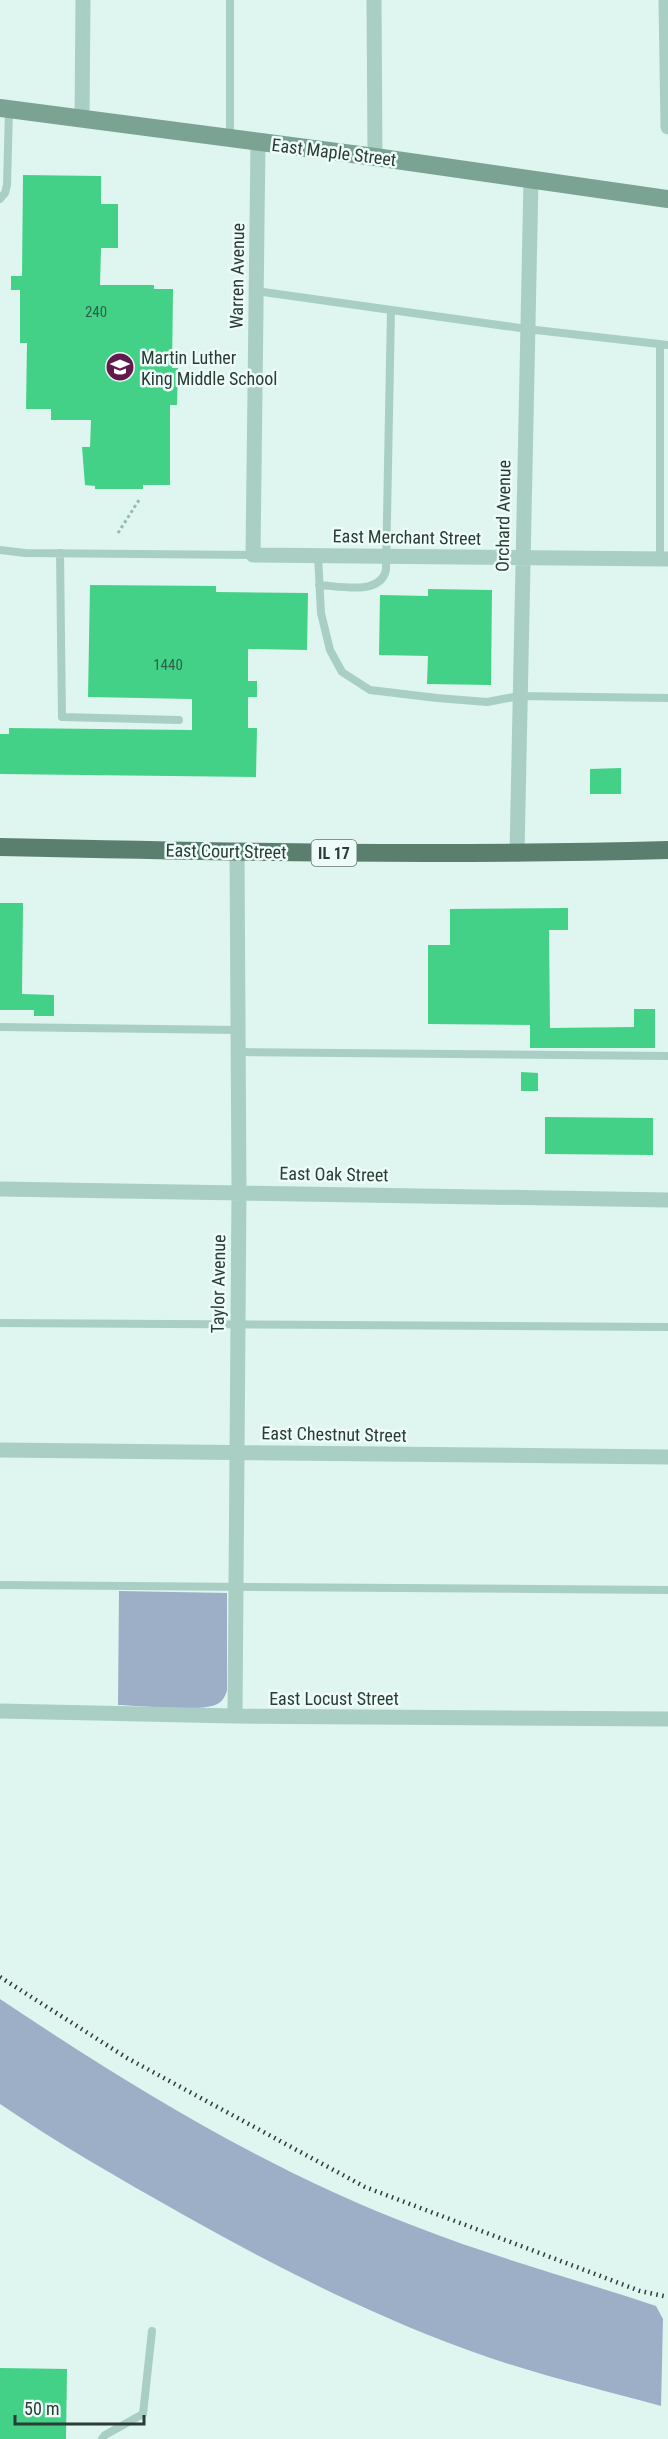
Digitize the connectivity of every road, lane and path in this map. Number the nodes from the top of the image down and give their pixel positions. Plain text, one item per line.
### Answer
1 (83, 0) edge
2 (230, 0) edge
3 (374, 0) edge
4 (666, 0) edge
5 (668, 67) edge
6 (4, 109) edge
7 (82, 118) junction
8 (668, 127) edge
9 (230, 138) junction
10 (258, 142) junction
11 (375, 157) junction
12 (531, 179) junction
13 (0, 198) edge
14 (668, 199) edge
15 (256, 291) junction
16 (391, 310) junction
17 (527, 329) junction
18 (664, 345) edge
19 (139, 500) dead end
20 (117, 533) dead end
21 (0, 550) edge
22 (60, 554) junction
23 (253, 555) junction
24 (318, 555) junction
25 (386, 556) junction
26 (522, 557) junction
27 (664, 559) edge
28 (319, 585) junction
29 (519, 696) junction
30 (668, 698) edge
31 (179, 720) dead end
32 (0, 847) edge
33 (668, 850) edge
34 (237, 852) junction
35 (517, 854) junction
36 (0, 1028) edge
37 (238, 1030) junction
38 (238, 1052) junction
39 (668, 1056) edge
40 (0, 1190) edge
41 (239, 1192) junction
42 (668, 1200) edge
43 (0, 1323) edge
44 (237, 1324) junction
45 (668, 1327) edge
46 (0, 1450) edge
47 (236, 1453) junction
48 (668, 1457) edge
49 (0, 1585) edge
50 (235, 1587) junction
51 (668, 1590) edge
52 (0, 1711) edge
53 (235, 1716) junction
54 (668, 1719) edge
55 (152, 2331) dead end
56 (102, 2439) edge

1 - 7 street
2 - 9 lane
3 - 11 street
4 - 5 street
5 - 8 street
6 - 7 main road, East Maple Street
6 - 13 lane
7 - 9 main road, East Maple Street
9 - 10 main road, East Maple Street
10 - 11 main road, East Maple Street
10 - 15 street, Warren Avenue
11 - 12 main road, East Maple Street
12 - 14 main road, East Maple Street
12 - 17 street, Orchard Avenue
15 - 16 lane
15 - 23 street, Warren Avenue
16 - 17 lane
16 - 25 lane
17 - 18 lane
17 - 26 street, Orchard Avenue
18 - 27 lane
19 - 20 path
21 - 22 lane
22 - 23 lane
22 - 31 lane
23 - 24 street, East Merchant Street
24 - 25 street, East Merchant Street
24 - 28 lane
25 - 26 street, East Merchant Street
25 - 28 lane
26 - 27 street, East Merchant Street
26 - 29 street, Orchard Avenue
28 - 29 lane
29 - 30 lane
29 - 35 street, Orchard Avenue
32 - 34 main road, East Court Street / IL 17
33 - 35 main road, East Court Street / IL 17
34 - 35 main road, East Court Street / IL 17
34 - 37 street, Taylor Avenue
36 - 37 lane
37 - 38 street, Taylor Avenue
38 - 39 lane
38 - 41 street, Taylor Avenue
40 - 41 street, East Oak Street
41 - 42 street, East Oak Street
41 - 44 street, Taylor Avenue
43 - 44 lane
44 - 45 lane
44 - 47 street, Taylor Avenue
46 - 47 street, East Chestnut Street
47 - 48 street, East Chestnut Street
47 - 50 street, Taylor Avenue
49 - 50 lane
50 - 51 lane
50 - 53 street, Taylor Avenue
52 - 53 street, East Locust Street
53 - 54 street, East Locust Street
55 - 56 lane

